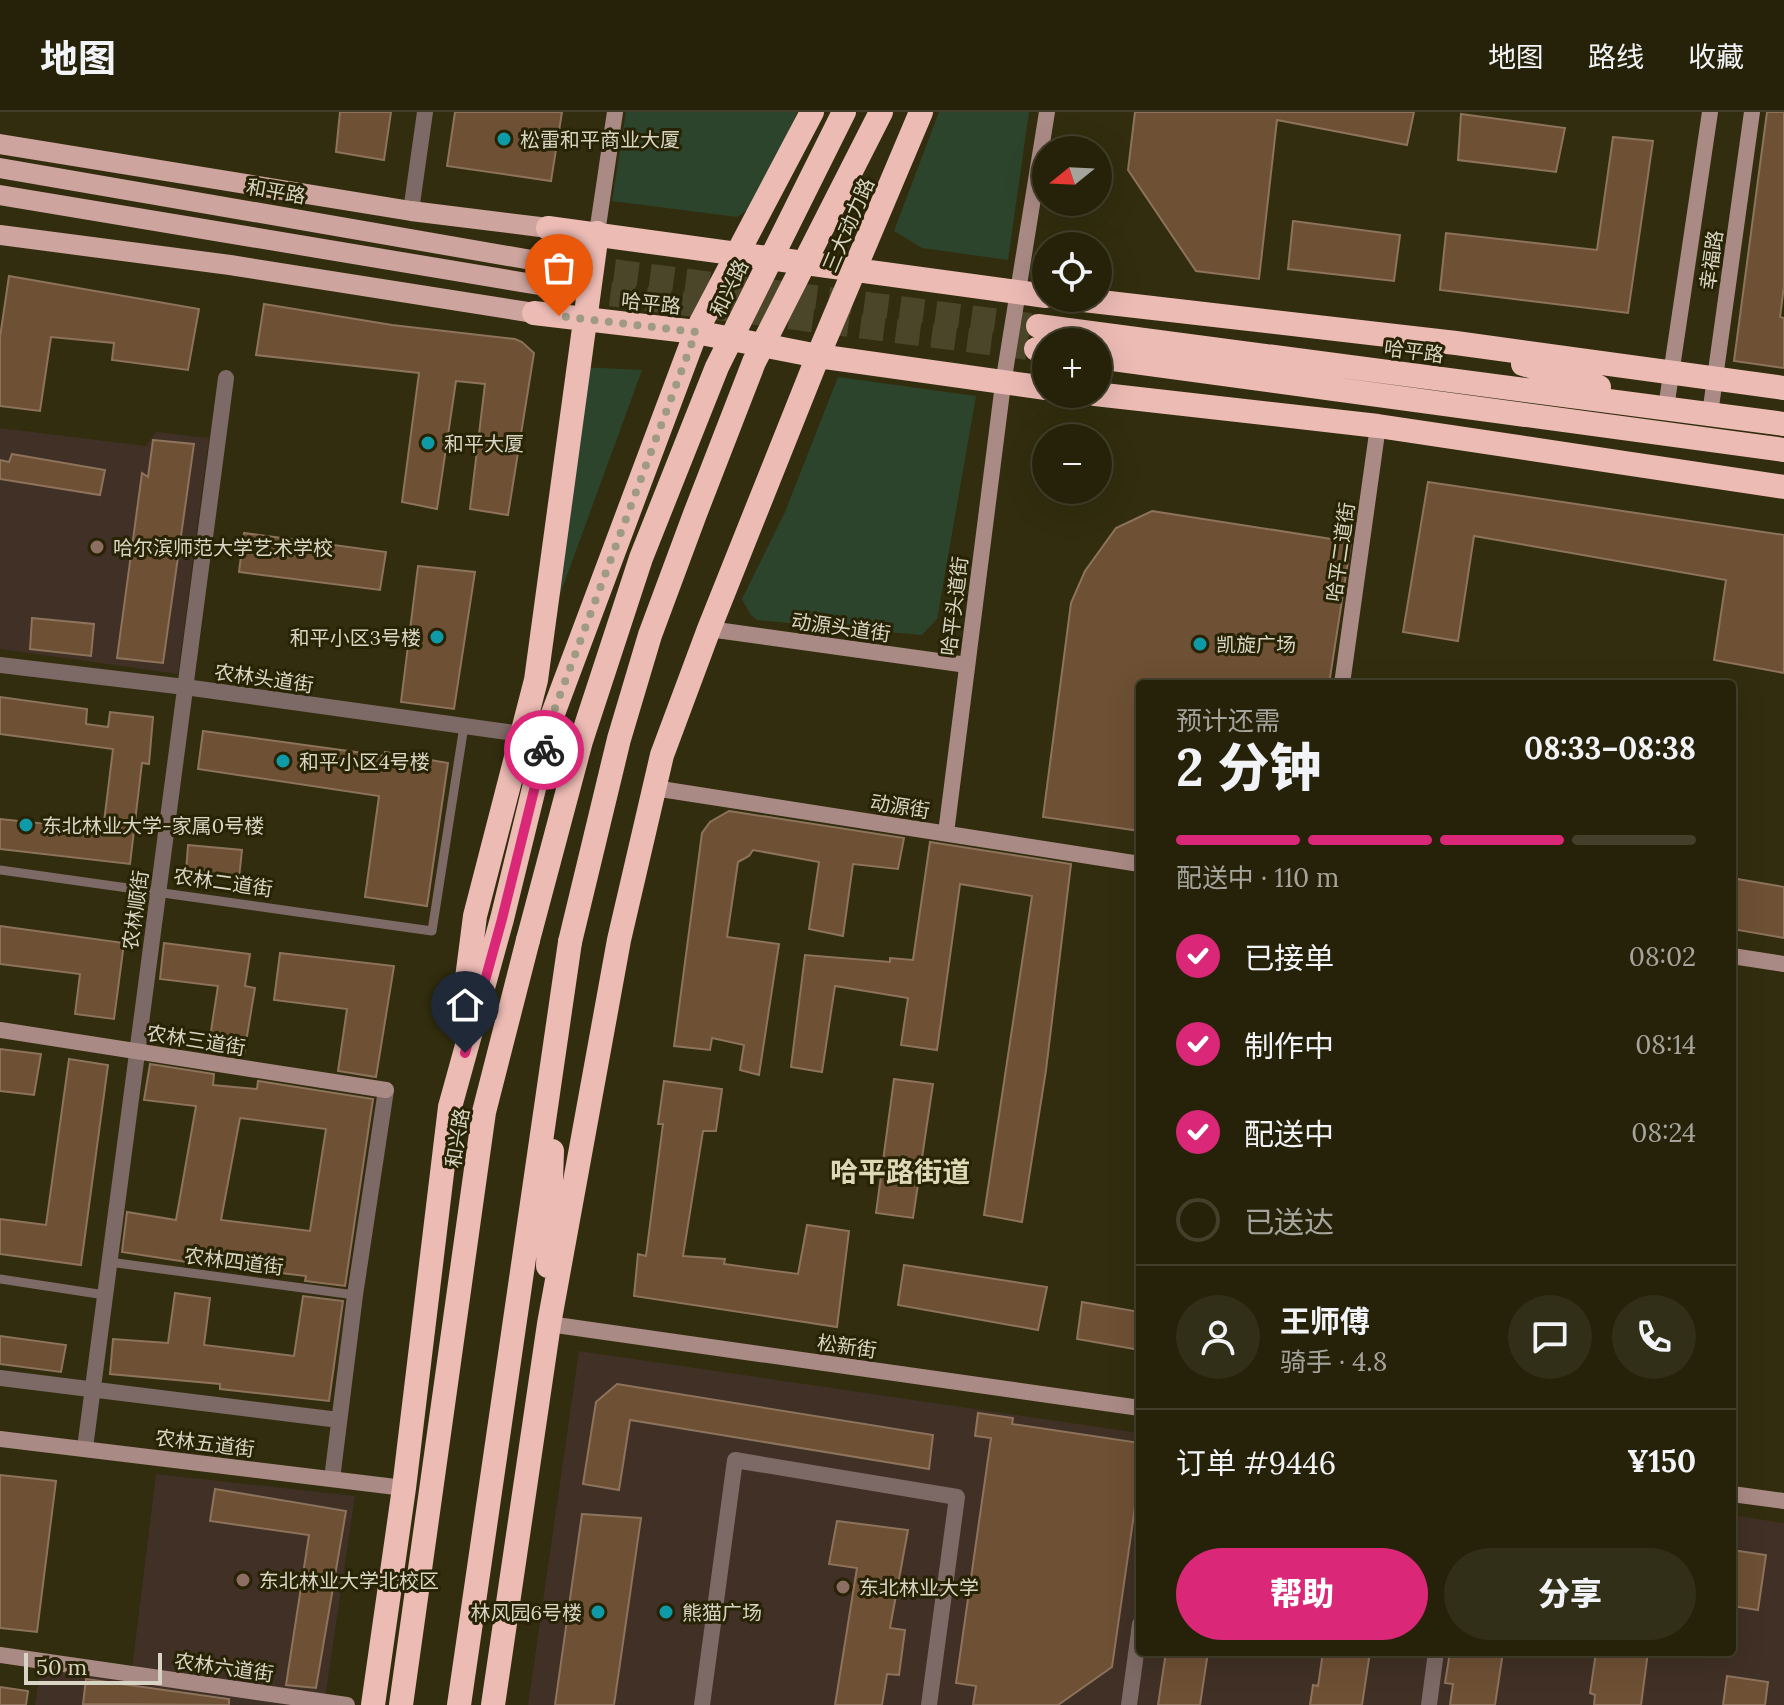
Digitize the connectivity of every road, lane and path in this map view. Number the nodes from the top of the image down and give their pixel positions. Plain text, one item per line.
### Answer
1 (425, 112) edge
2 (615, 112) edge
3 (812, 112) edge
4 (844, 112) edge
5 (881, 112) edge
6 (921, 112) edge
7 (1047, 112) edge
8 (1710, 112) edge
9 (1752, 112) edge
10 (0, 144) edge
11 (0, 168) edge
12 (0, 195) edge
13 (411, 211) junction
14 (548, 228) joint
15 (597, 233) junction
16 (0, 235) edge
17 (739, 254) junction
18 (543, 262) tunnel mouth
19 (855, 272) junction
20 (539, 285) tunnel mouth
21 (1018, 292) junction
22 (1032, 294) edge
23 (1112, 303) edge
24 (534, 313) joint
25 (585, 320) junction
26 (696, 332) junction
27 (1456, 343) junction
28 (1112, 350) edge
29 (818, 356) junction
30 (1112, 359) edge
31 (1672, 372) junction
32 (226, 378) dead end
33 (1715, 378) junction
34 (1003, 384) junction
35 (1032, 387) edge
36 (1784, 388) edge
37 (1112, 396) edge
38 (1666, 408) junction
39 (1710, 414) junction
40 (1574, 420) junction
41 (1784, 424) edge
42 (1378, 426) junction
43 (1784, 450) edge
44 (1673, 471) junction
45 (1784, 487) edge
46 (709, 629) junction
47 (0, 665) edge
48 (967, 665) junction
49 (1343, 680) edge
50 (185, 687) junction
51 (464, 726) junction
52 (522, 734) junction
53 (654, 788) junction
54 (946, 833) junction
55 (1136, 863) edge
56 (0, 870) edge
57 (158, 891) junction
58 (1736, 957) edge
59 (1784, 964) edge
60 (557, 1026) junction
61 (0, 1030) edge
62 (137, 1051) junction
63 (450, 1107) junction
64 (484, 1112) junction
65 (109, 1262) junction
66 (0, 1279) edge
67 (105, 1295) junction
68 (355, 1295) junction
69 (427, 1303) junction
70 (549, 1324) junction
71 (545, 1352) junction
72 (0, 1378) edge
73 (92, 1390) junction
74 (1136, 1407) edge
75 (339, 1420) junction
76 (0, 1439) edge
77 (85, 1448) junction
78 (332, 1479) junction
79 (404, 1488) junction
80 (1736, 1495) edge
81 (1784, 1501) edge
82 (1136, 1653) edge
83 (0, 1655) edge
84 (1435, 1656) edge
85 (347, 1705) edge
86 (373, 1705) edge
87 (401, 1705) edge
88 (459, 1705) edge
89 (493, 1705) edge
90 (702, 1705) edge
91 (929, 1705) edge
92 (1129, 1705) edge
93 (1429, 1705) edge

1 - 13 street
2 - 15 street
3 - 17 highway
4 - 64 highway, 和兴路, bridge
5 - 60 highway, bridge
6 - 19 highway, 三大动力路
7 - 21 street, 哈平头道街
8 - 31 street, 幸福路
9 - 33 street, 幸福路
10 - 13 main road
11 - 18 main road, 和平路
12 - 20 main road
13 - 14 main road
14 - 15 highway
15 - 17 highway
15 - 25 highway, 和兴路
16 - 24 main road
17 - 19 highway
17 - 26 highway
19 - 21 highway
19 - 29 highway, 三大动力路
21 - 22 highway
21 - 34 street, 哈平头道街
23 - 27 highway, 哈平路
24 - 25 highway, 哈平路
25 - 26 highway, 哈平路
25 - 52 highway, 和兴路
26 - 29 highway, 哈平路
26 - 63 highway, 和兴路
27 - 31 highway, 哈平路
27 - 38 highway
28 - 38 highway, 哈平路
29 - 34 highway, 哈平路
29 - 46 highway
30 - 40 highway
31 - 33 highway, 哈平路
31 - 38 street, 幸福路
32 - 50 street, 农林顺街
33 - 36 highway, 哈平路
33 - 39 street, 幸福路
34 - 35 highway, 哈平路
34 - 48 street, 哈平头道街
37 - 42 highway
38 - 39 highway, 哈平路
39 - 41 highway, 哈平路
40 - 43 highway
40 - 44 highway
42 - 44 highway
42 - 49 street, 哈平二道街
44 - 45 highway
46 - 48 street, 动源头道街
46 - 53 highway
47 - 50 street, 农林头道街
48 - 54 street, 哈平头道街
50 - 51 street, 农林头道街
50 - 57 street, 农林顺街
51 - 52 street, 农林头道街
51 - 57 lane, 农林二道街
52 - 63 highway, 和兴路
53 - 54 street, 动源街
53 - 70 highway
54 - 55 street, 动源街
56 - 57 lane, 农林二道街
57 - 62 street, 农林顺街
58 - 59 street
60 - 71 highway
60 - 88 highway
61 - 62 street, 农林三道街
62 - 65 street, 农林顺街
62 - 68 street, 农林三道街
63 - 69 highway, 和兴路
64 - 69 highway
64 - 87 highway, 和兴路
65 - 67 street, 农林顺街
65 - 68 lane, 农林四道街
66 - 67 lane
67 - 73 street, 农林顺街
68 - 75 street
69 - 79 highway, 和兴路
70 - 71 highway
70 - 74 street, 松新街
71 - 89 highway
72 - 73 street
73 - 75 street
73 - 77 street, 农林顺街
75 - 78 street
76 - 77 street, 农林五道街
77 - 78 street, 农林五道街
78 - 79 street, 农林五道街
79 - 86 highway, 和兴路
80 - 81 street
82 - 92 street
83 - 85 street, 农林六道街
84 - 93 street
90 - 91 street

